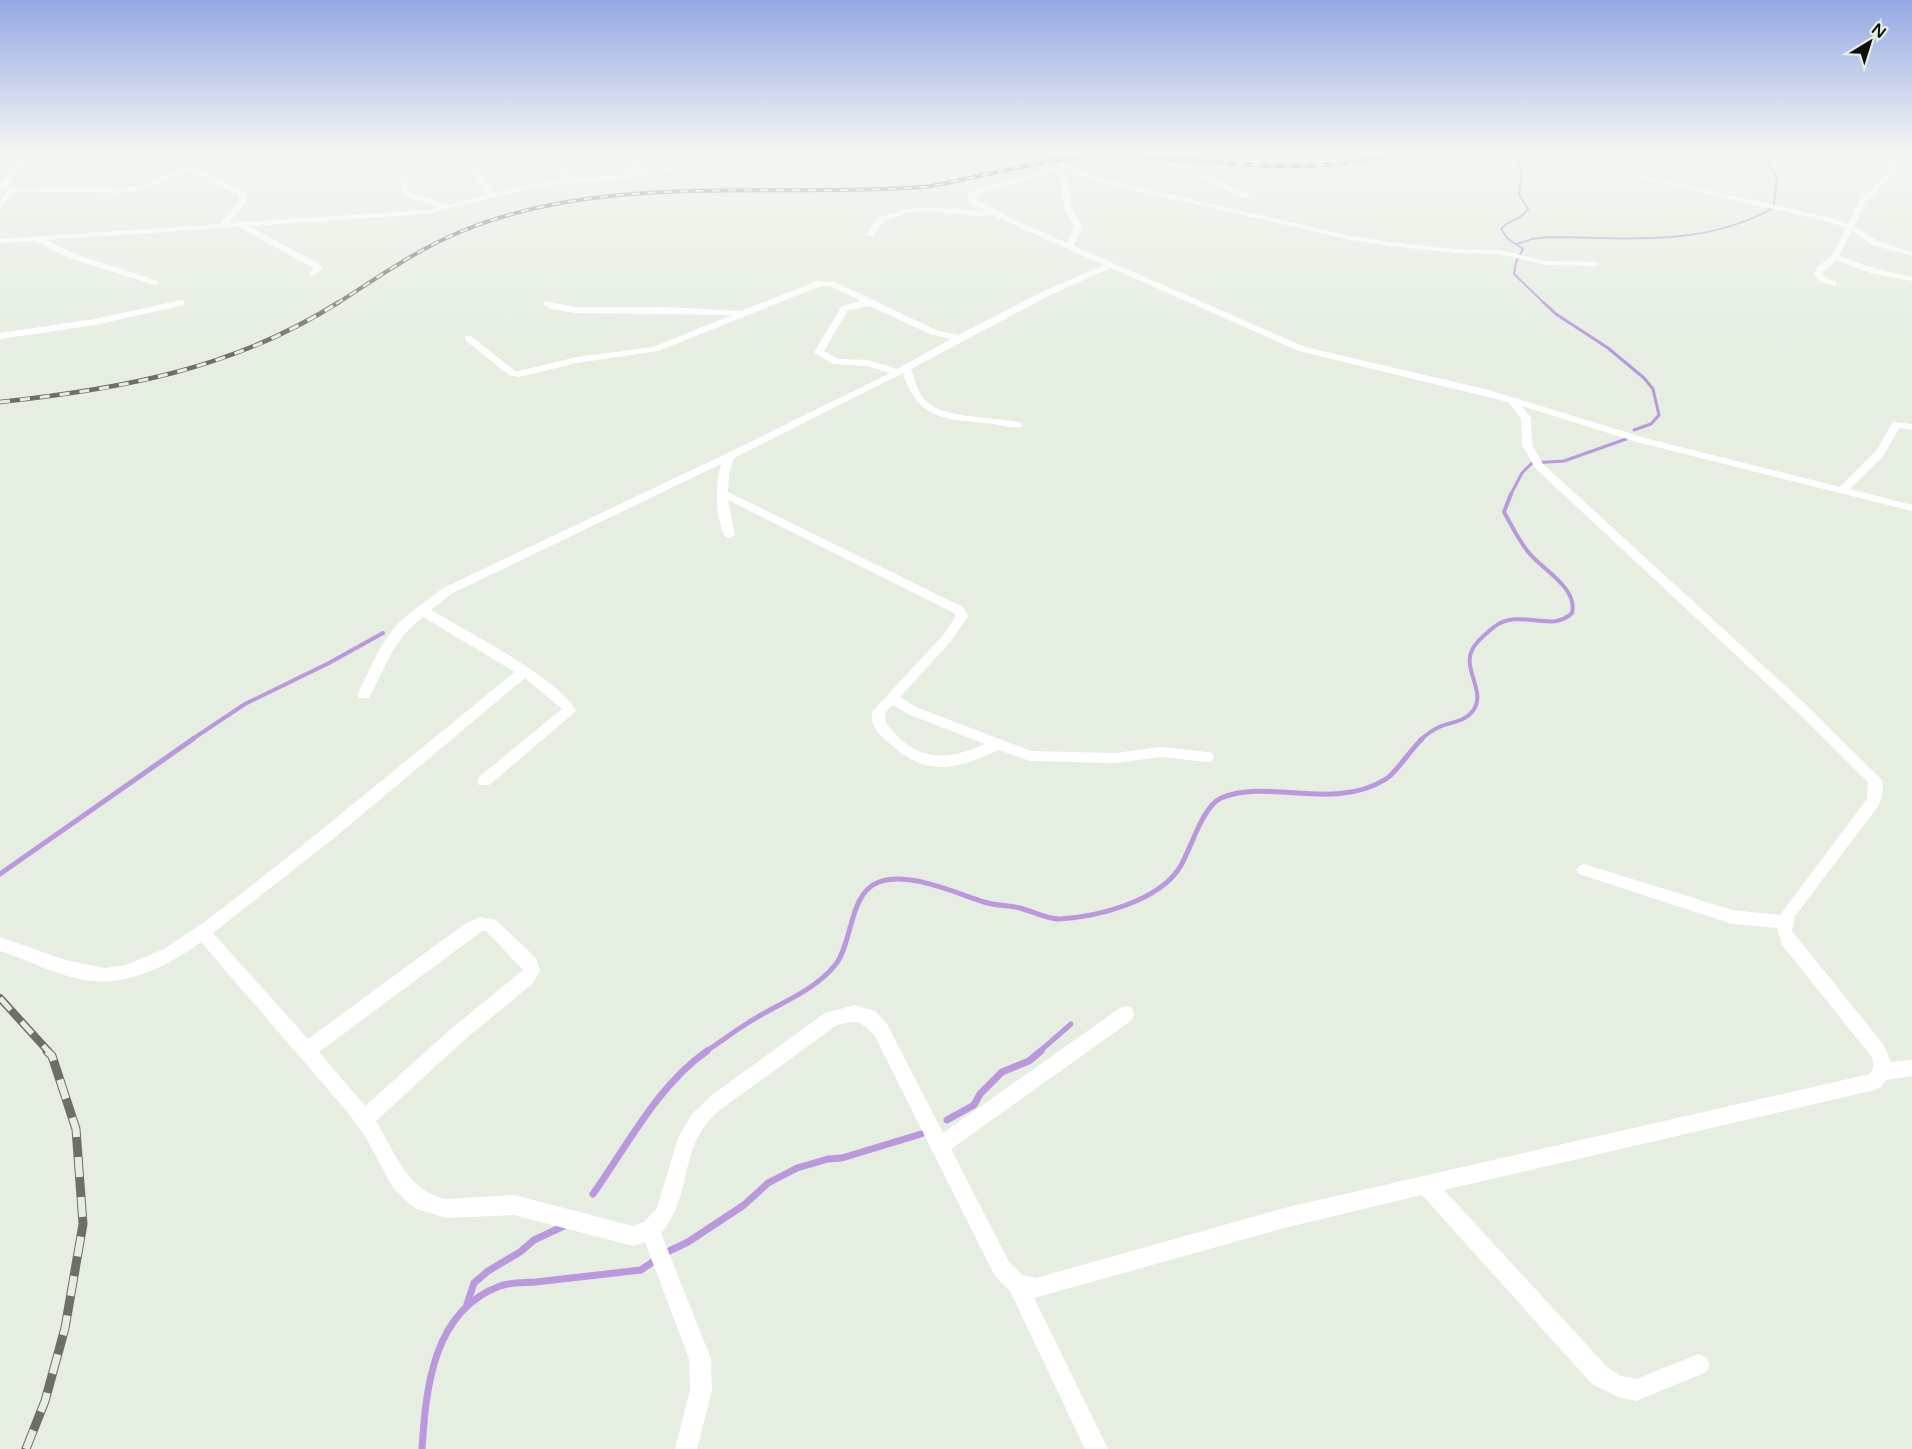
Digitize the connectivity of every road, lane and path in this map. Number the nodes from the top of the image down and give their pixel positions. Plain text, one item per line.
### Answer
1 (228, 220) edge
2 (295, 220) edge
3 (881, 220) edge
4 (1010, 220) edge
5 (1074, 220) edge
6 (1270, 220) edge
7 (1828, 220) edge
8 (1854, 220) edge
9 (237, 223) junction
10 (224, 224) junction
11 (1850, 227) junction
12 (870, 235) dead end
13 (35, 238) junction
14 (0, 241) edge
15 (1070, 246) junction
16 (1912, 254) edge
17 (1835, 257) junction
18 (1596, 264) dead end
19 (1112, 265) junction
20 (313, 274) dead end
21 (1912, 279) edge
22 (155, 283) dead end
23 (1833, 284) dead end
24 (181, 303) dead end
25 (547, 303) dead end
26 (872, 303) junction
27 (742, 313) junction
28 (0, 336) edge
29 (468, 338) dead end
30 (959, 338) junction
31 (902, 370) junction
32 (1511, 399) junction
33 (1019, 424) dead end
34 (1912, 427) edge
35 (729, 457) junction
36 (1842, 491) junction
37 (724, 494) junction
38 (1912, 508) edge
39 (729, 535) dead end
40 (421, 610) junction
41 (525, 672) junction
42 (364, 695) dead end
43 (893, 699) junction
44 (999, 744) junction
45 (1207, 757) dead end
46 (484, 781) dead end
47 (1584, 870) dead end
48 (1785, 922) junction
49 (202, 932) junction
50 (0, 944) edge
51 (1126, 1014) dead end
52 (307, 1050) junction
53 (1912, 1068) edge
54 (1882, 1072) junction
55 (364, 1119) junction
56 (940, 1146) junction
57 (1426, 1185) junction
58 (650, 1230) junction
59 (1017, 1284) junction
60 (1699, 1365) dead end
61 (686, 1449) edge
62 (1097, 1449) edge

1 - 10 street
2 - 9 street
3 - 12 street
4 - 15 street
5 - 15 street
6 - 18 street
7 - 11 street
8 - 11 street
9 - 10 street
9 - 20 street
10 - 13 street
11 - 16 street
11 - 17 street
13 - 14 street
13 - 22 street
15 - 19 street
17 - 21 street
17 - 23 street
19 - 30 street
19 - 32 street
24 - 28 street
25 - 27 street
26 - 27 street
26 - 30 street
26 - 31 street
27 - 29 street
30 - 31 street
31 - 33 street
31 - 35 street
32 - 36 street
32 - 48 street
34 - 36 street
35 - 37 street
35 - 40 street
36 - 38 street
37 - 39 street
37 - 43 street
40 - 41 street
40 - 42 street
41 - 46 street
41 - 49 street
43 - 44 street
43 - 44 street
44 - 45 street
47 - 48 street
48 - 54 street
49 - 50 street
49 - 52 street
51 - 56 street
52 - 55 street
52 - 55 street
53 - 54 street
54 - 57 street
55 - 58 street
56 - 58 street
56 - 59 street
57 - 59 street
57 - 60 street
58 - 61 street
59 - 62 street

